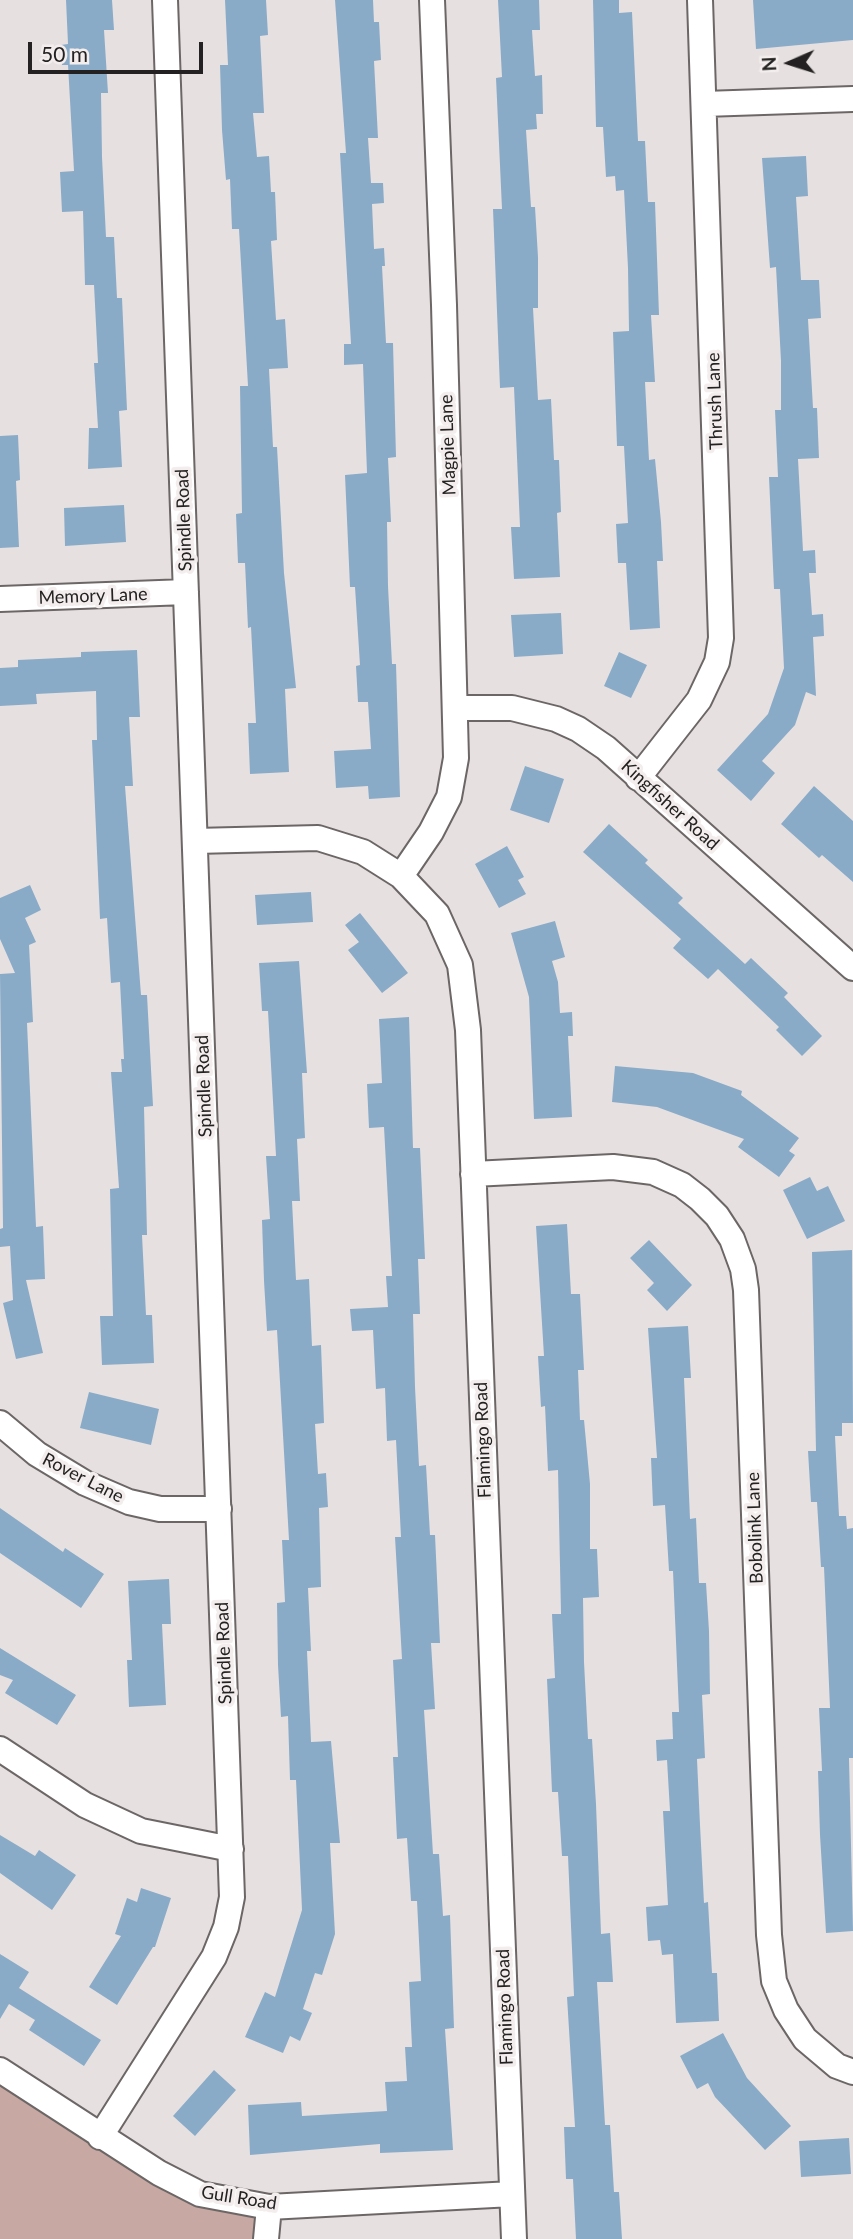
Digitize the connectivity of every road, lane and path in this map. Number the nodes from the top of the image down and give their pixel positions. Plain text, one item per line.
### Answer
1 (166, 0) edge
2 (432, 0) edge
3 (700, 0) edge
4 (853, 99) edge
5 (704, 104) junction
6 (186, 592) junction
7 (0, 599) edge
8 (456, 708) junction
9 (638, 778) junction
10 (195, 841) junction
11 (401, 876) junction
12 (853, 968) edge
13 (473, 1174) junction
14 (0, 1423) edge
15 (219, 1509) junction
16 (0, 1749) edge
17 (231, 1849) junction
18 (0, 2070) edge
19 (853, 2072) edge
20 (100, 2137) junction
21 (512, 2194) junction
22 (269, 2207) junction
23 (266, 2239) edge
24 (514, 2239) edge

1 - 6 street, Spindle Road
2 - 8 street, Magpie Lane
3 - 5 street, Thrush Lane
4 - 5 street
5 - 9 street, Thrush Lane
6 - 7 street, Memory Lane
6 - 10 street, Spindle Road
8 - 9 street, Kingfisher Road
8 - 11 street, Magpie Lane
9 - 12 street, Kingfisher Road
10 - 11 street, Flamingo Road
10 - 15 street, Spindle Road
11 - 13 street, Flamingo Road
13 - 19 street, Bobolink Lane
13 - 21 street, Flamingo Road
14 - 15 street, Rover Lane
15 - 17 street, Spindle Road
16 - 17 street
17 - 20 street, Spindle Road
18 - 20 street, Gull Road
20 - 22 street, Gull Road
21 - 22 street, Gull Road
21 - 24 street, Flamingo Road
22 - 23 street

